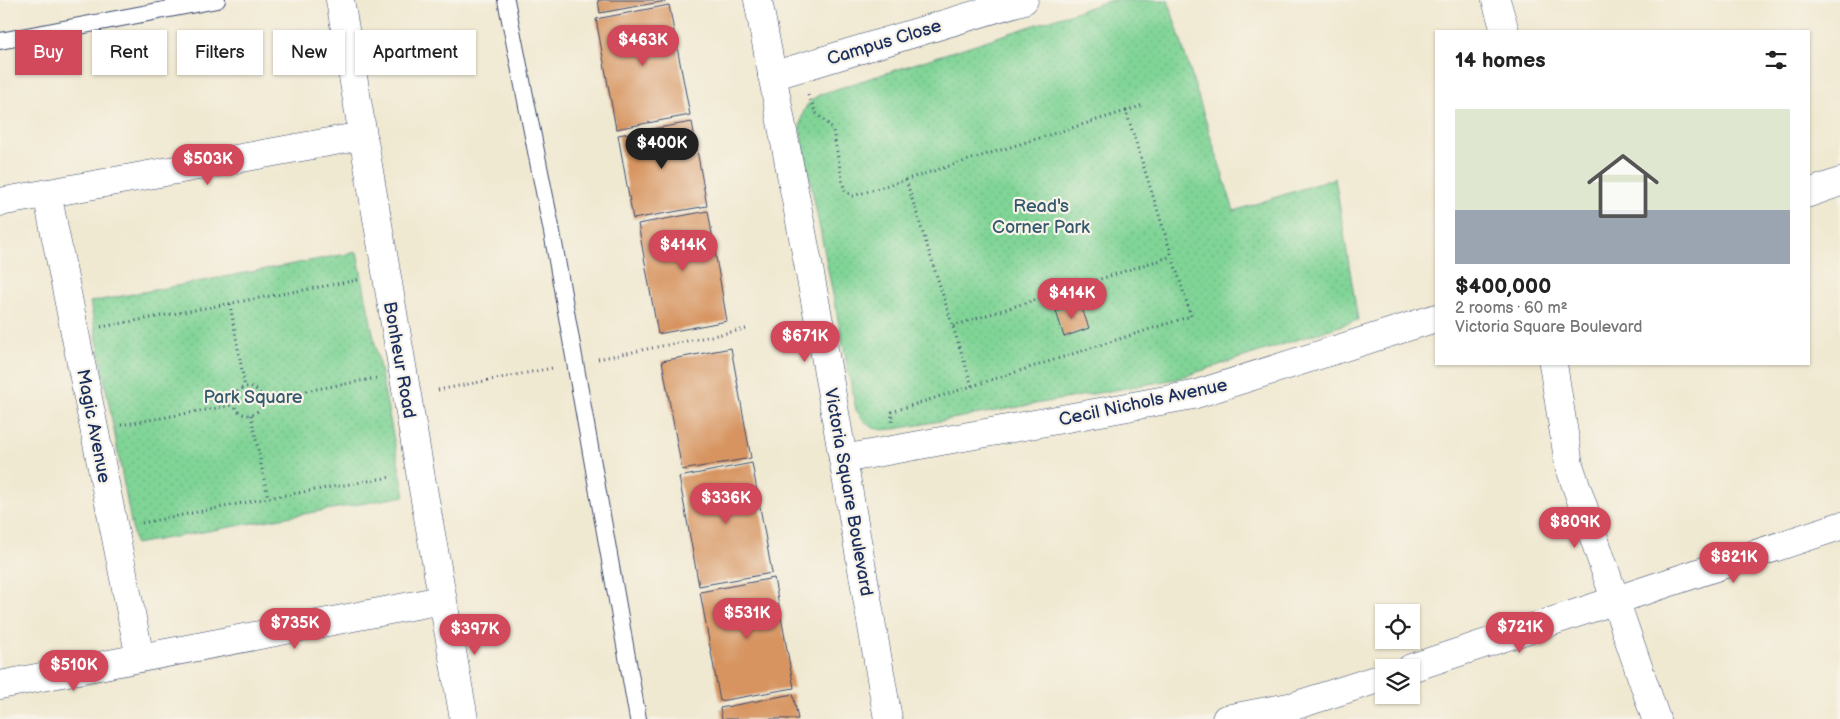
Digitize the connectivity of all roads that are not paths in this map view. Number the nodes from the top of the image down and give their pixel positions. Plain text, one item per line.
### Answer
1 (218, 0) edge
2 (506, 0) edge
3 (758, 0) edge
4 (1024, 0) edge
5 (1496, 0) edge
6 (344, 1) edge
7 (1505, 30) edge
8 (0, 41) edge
9 (772, 76) junction
10 (362, 136) junction
11 (1840, 182) edge
12 (47, 193) junction
13 (1810, 193) edge
14 (0, 202) edge
15 (1435, 318) edge
16 (1553, 365) edge
17 (843, 459) junction
18 (1840, 526) edge
19 (442, 600) junction
20 (1615, 600) junction
21 (140, 658) junction
22 (1420, 665) edge
23 (1375, 679) edge
24 (0, 685) edge
25 (464, 719) edge
26 (638, 719) edge
27 (888, 719) edge
28 (1226, 719) edge
29 (1656, 719) edge

1 - 8 lane
2 - 26 lane
3 - 9 street, Victoria Square Boulevard
4 - 9 street, Campus Close
5 - 7 street
6 - 10 street, Bonheur Road
9 - 17 street, Victoria Square Boulevard
10 - 12 street
10 - 19 street, Bonheur Road
11 - 13 street
12 - 14 street
12 - 21 street, Magic Avenue
15 - 17 street, Cecil Nichols Avenue
16 - 20 street
17 - 27 street, Victoria Square Boulevard
18 - 20 street
19 - 21 street
19 - 25 street, Bonheur Road
20 - 22 street
20 - 29 street
21 - 24 street
23 - 28 street

